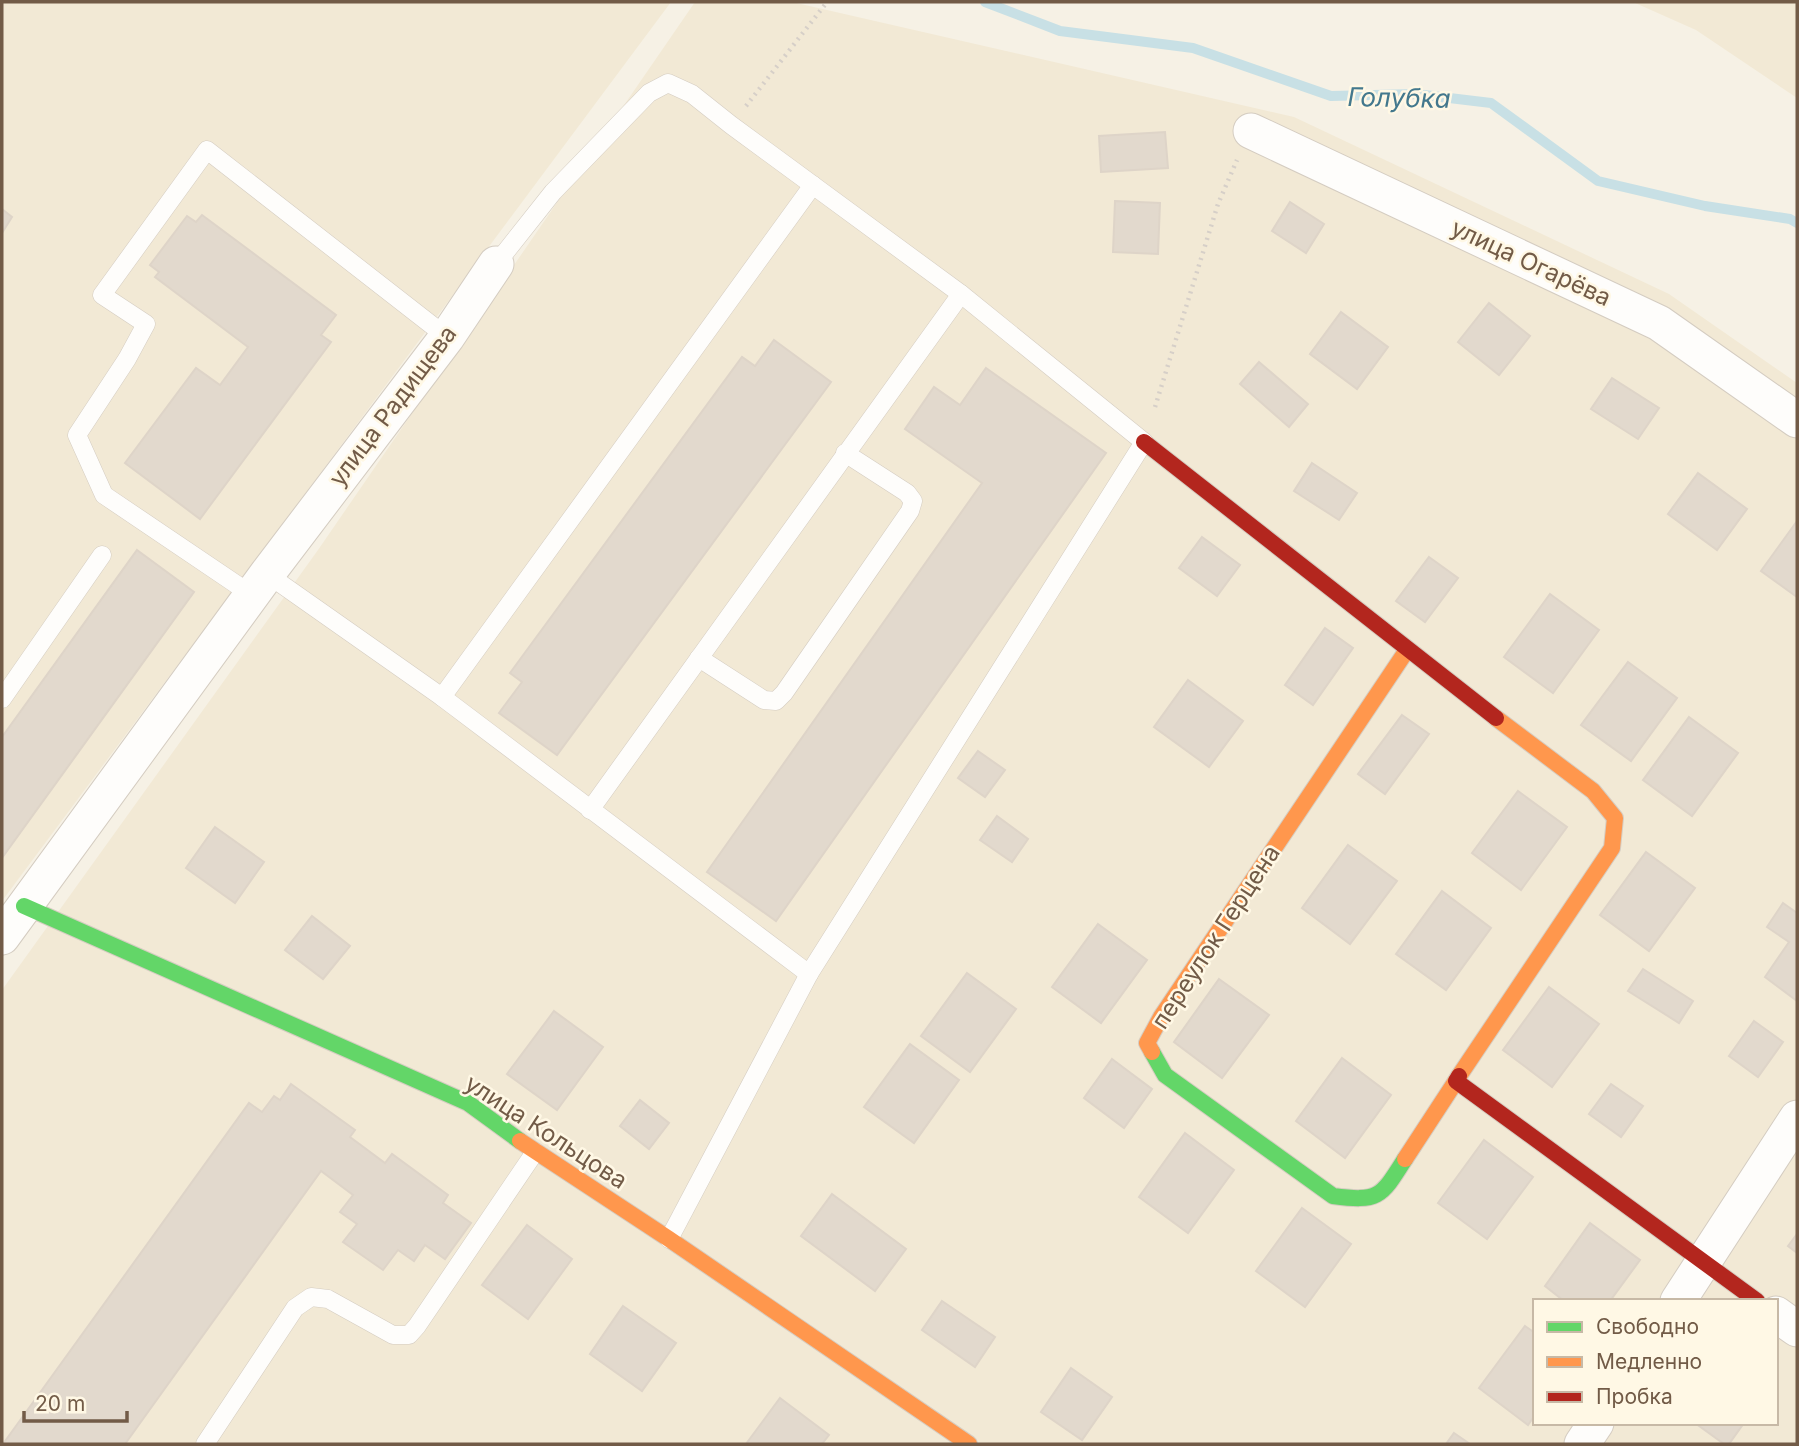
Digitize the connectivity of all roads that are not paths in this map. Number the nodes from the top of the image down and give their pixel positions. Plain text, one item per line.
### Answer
1 (1251, 131) road end
2 (813, 185) junction
3 (496, 264) joint
4 (961, 294) junction
5 (447, 337) junction
6 (1797, 420) edge
7 (1144, 442) junction
8 (845, 453) junction
9 (102, 555) dead end
10 (260, 584) junction
11 (1407, 650) junction
12 (699, 658) junction
13 (442, 697) junction
14 (2, 699) edge
15 (590, 810) junction
16 (24, 906) junction
17 (2, 937) edge
18 (809, 974) junction
19 (1455, 1081) junction
20 (1797, 1118) edge
21 (535, 1153) junction
22 (669, 1239) junction
23 (1703, 1263) junction
24 (1679, 1299) edge
25 (1754, 1299) edge
26 (1778, 1315) edge
27 (1797, 1329) edge
28 (1595, 1425) edge
29 (205, 1444) edge
30 (969, 1444) edge
31 (1582, 1444) edge

1 - 6 street, улица Огарёва
2 - 3 lane, улица Радищева
2 - 4 lane
2 - 13 lane
3 - 5 street, улица Радищева
4 - 7 lane
4 - 8 lane
5 - 10 street, улица Радищева
5 - 10 lane
7 - 11 street, переулок Герцена
7 - 18 lane
8 - 12 lane
8 - 12 lane
9 - 14 lane
10 - 13 lane
10 - 16 street, улица Радищева
11 - 19 street, переулок Герцена
11 - 19 street, переулок Герцена
12 - 15 lane
13 - 15 lane
15 - 18 lane
16 - 17 street, улица Радищева
16 - 21 street, улица Кольцова
18 - 22 lane
19 - 23 street
20 - 23 street
21 - 22 street, улица Кольцова
21 - 29 lane
22 - 30 street, улица Кольцова
23 - 24 street
23 - 25 street
26 - 27 street
28 - 31 street

